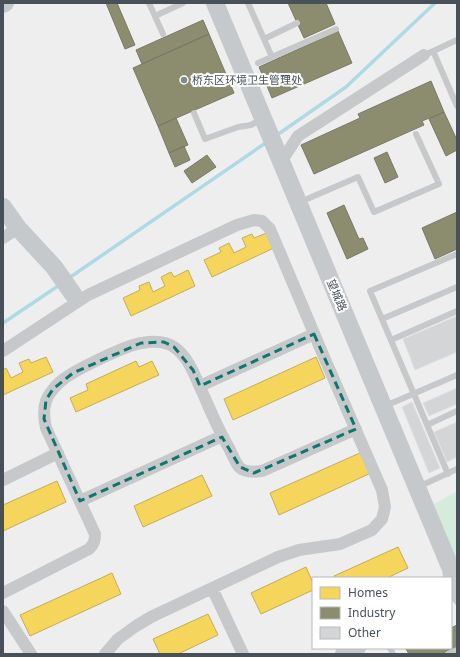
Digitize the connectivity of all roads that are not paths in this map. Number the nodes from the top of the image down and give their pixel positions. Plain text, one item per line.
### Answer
1 (149, 3) edge
2 (184, 3) edge
3 (215, 3) edge
4 (248, 3) edge
5 (155, 16) junction
6 (297, 23) dead end
7 (336, 29) dead end
8 (163, 34) dead end
9 (264, 39) junction
10 (457, 40) edge
11 (428, 53) junction
12 (272, 57) junction
13 (258, 63) dead end
14 (456, 103) edge
15 (194, 114) dead end
16 (263, 119) junction
17 (416, 134) dead end
18 (279, 157) junction
19 (298, 203) junction
20 (3, 207) edge
21 (10, 233) edge
22 (457, 254) edge
23 (457, 287) edge
24 (76, 298) junction
25 (457, 311) edge
26 (382, 319) junction
27 (314, 334) junction
28 (391, 340) junction
29 (3, 351) edge
30 (457, 375) edge
31 (200, 386) junction
32 (414, 394) junction
33 (383, 406) junction
34 (457, 411) edge
35 (427, 425) junction
36 (356, 429) junction
37 (222, 436) junction
38 (58, 453) junction
39 (457, 469) edge
40 (448, 474) junction
41 (3, 480) edge
42 (417, 488) junction
43 (80, 502) junction
44 (452, 585) edge
45 (212, 588) junction
46 (3, 592) edge
47 (3, 611) edge
48 (355, 649) edge
49 (457, 650) edge
50 (30, 654) edge
51 (105, 654) edge
52 (243, 654) edge
53 (344, 654) edge
54 (448, 654) edge

1 - 5 lane
2 - 5 lane
3 - 16 main road, 望城路
4 - 9 lane
5 - 8 lane
6 - 9 lane
7 - 12 lane
9 - 12 lane
10 - 11 lane
11 - 14 lane
11 - 18 street
12 - 13 lane
15 - 16 lane
16 - 18 main road, 望城路
17 - 19 lane
18 - 19 main road, 望城路
19 - 33 main road, 望城路
20 - 21 main road
21 - 24 main road
22 - 26 lane
23 - 26 lane
24 - 27 street
24 - 29 street
25 - 28 lane
26 - 28 lane
27 - 31 street
27 - 36 street
28 - 32 lane
30 - 32 lane
31 - 37 street
31 - 38 street
32 - 33 lane
32 - 35 lane
33 - 42 main road, 望城路
34 - 35 lane
35 - 40 lane
36 - 37 street
36 - 45 street
37 - 43 street
38 - 41 street
38 - 43 street
39 - 40 lane
40 - 42 lane
42 - 44 main road, 望城路
43 - 46 street
45 - 51 street
45 - 52 street
47 - 50 street
48 - 53 main road
49 - 54 lane

